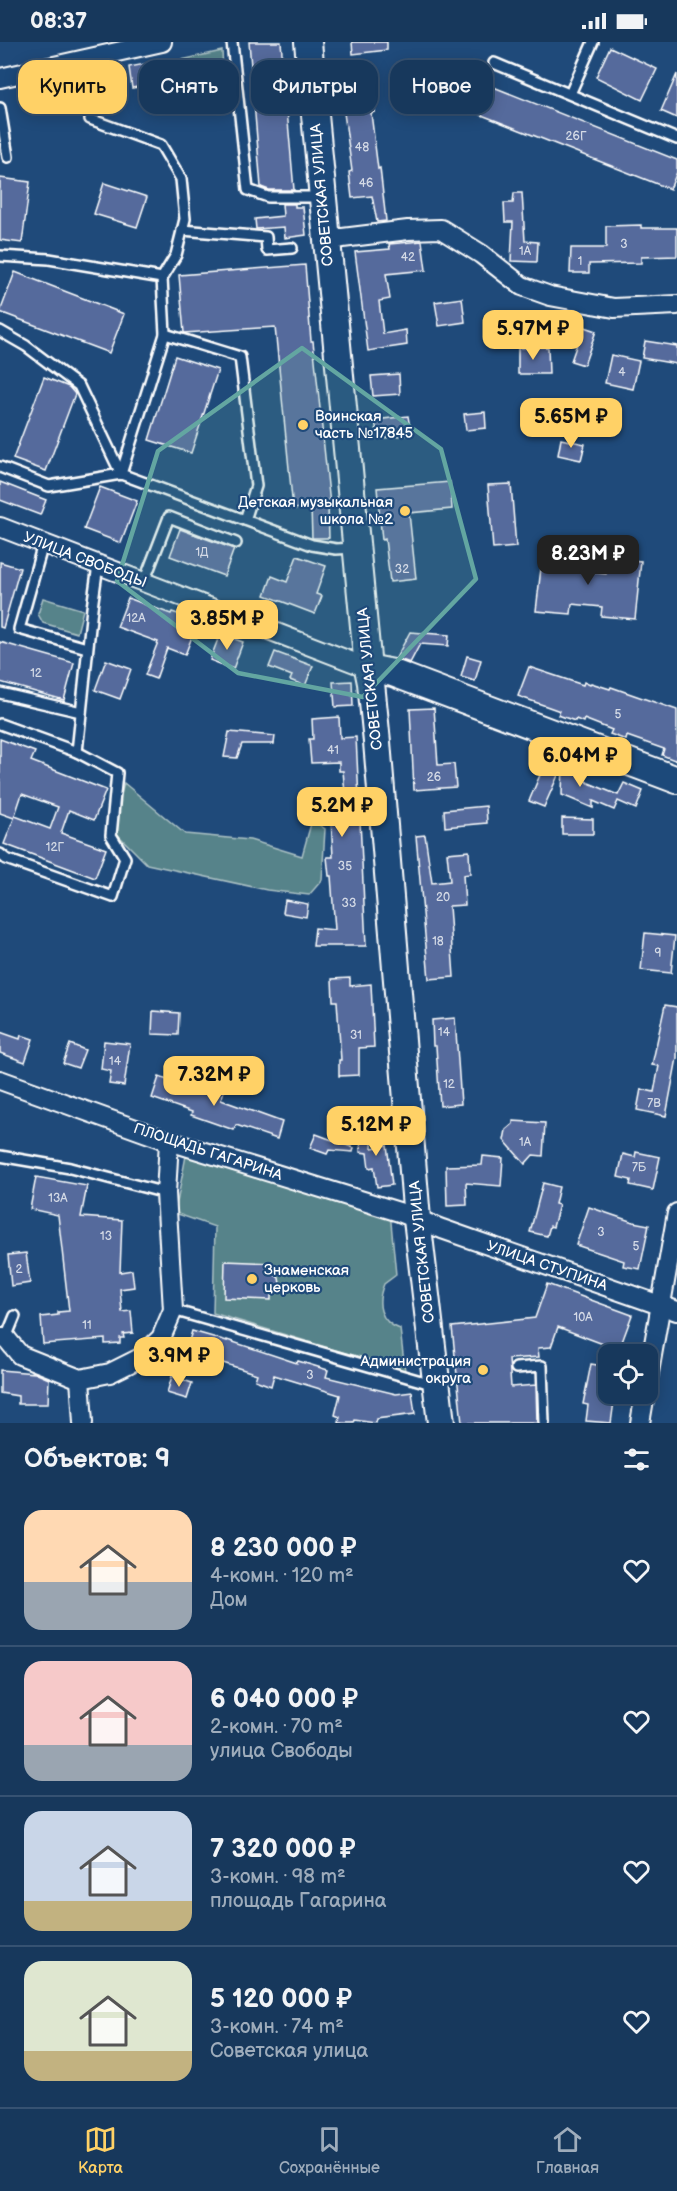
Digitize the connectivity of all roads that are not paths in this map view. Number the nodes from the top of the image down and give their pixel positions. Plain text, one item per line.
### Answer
1 (162, 42) edge
2 (232, 42) edge
3 (308, 42) edge
4 (593, 42) edge
5 (494, 63) dead end
6 (0, 78) edge
7 (570, 94) junction
8 (0, 108) edge
9 (90, 119) dead end
10 (677, 140) edge
11 (8, 157) dead end
12 (322, 197) junction
13 (182, 230) junction
14 (326, 240) junction
15 (292, 248) dead end
16 (0, 256) edge
17 (162, 278) junction
18 (677, 305) edge
19 (0, 331) edge
20 (165, 334) junction
21 (30, 335) dead end
22 (27, 346) junction
23 (0, 467) edge
24 (122, 474) junction
25 (245, 520) junction
26 (0, 528) edge
27 (236, 543) dead end
28 (44, 544) junction
29 (357, 548) junction
30 (98, 565) junction
31 (144, 582) junction
32 (87, 648) junction
33 (368, 668) junction
34 (0, 693) edge
35 (81, 712) junction
36 (0, 724) edge
37 (77, 752) junction
38 (677, 780) edge
39 (0, 854) edge
40 (0, 1080) edge
41 (169, 1141) junction
42 (0, 1156) edge
43 (165, 1192) junction
44 (677, 1214) edge
45 (417, 1219) junction
46 (669, 1309) edge
47 (172, 1310) junction
48 (15, 1316) dead end
49 (3, 1338) edge
50 (658, 1345) edge
51 (516, 1368) dead end
52 (80, 1379) junction
53 (437, 1386) junction
54 (643, 1404) edge
55 (83, 1423) edge
56 (441, 1423) edge
57 (544, 1423) edge
58 (640, 1423) edge

1 - 6 street
2 - 12 lane
3 - 12 street, СОВЕТСКАЯ УЛИЦА
4 - 7 lane
5 - 7 lane
7 - 10 lane
8 - 11 lane
9 - 13 lane
12 - 14 street, СОВЕТСКАЯ УЛИЦА
13 - 15 lane
13 - 17 lane
14 - 18 street
14 - 29 street, СОВЕТСКАЯ УЛИЦА
16 - 17 lane
17 - 20 lane
19 - 22 lane
20 - 24 lane
20 - 25 lane
21 - 22 lane
22 - 24 lane
23 - 24 lane
24 - 25 lane
25 - 29 lane
26 - 28 street, УЛИЦА СВОБОДЫ
27 - 31 lane
28 - 30 street, УЛИЦА СВОБОДЫ
28 - 32 lane
29 - 33 street, СОВЕТСКАЯ УЛИЦА
30 - 31 street, УЛИЦА СВОБОДЫ
30 - 32 lane
31 - 33 street, УЛИЦА СВОБОДЫ
32 - 35 lane
33 - 38 street, УЛИЦА СВОБОДЫ
33 - 45 street, СОВЕТСКАЯ УЛИЦА
34 - 35 lane
35 - 37 lane
36 - 37 lane
37 - 39 lane
40 - 41 street, ПЛОЩАДЬ ГАГАРИНА
41 - 43 street
41 - 45 street, ПЛОЩАДЬ ГАГАРИНА
42 - 43 lane
43 - 47 street
44 - 46 street
45 - 46 street, УЛИЦА СТУПИНА
45 - 53 street, СОВЕТСКАЯ УЛИЦА
46 - 50 street
47 - 52 street
47 - 53 lane
48 - 49 lane
49 - 52 street
51 - 57 lane
52 - 55 street
53 - 56 street, СОВЕТСКАЯ УЛИЦА
54 - 58 street

